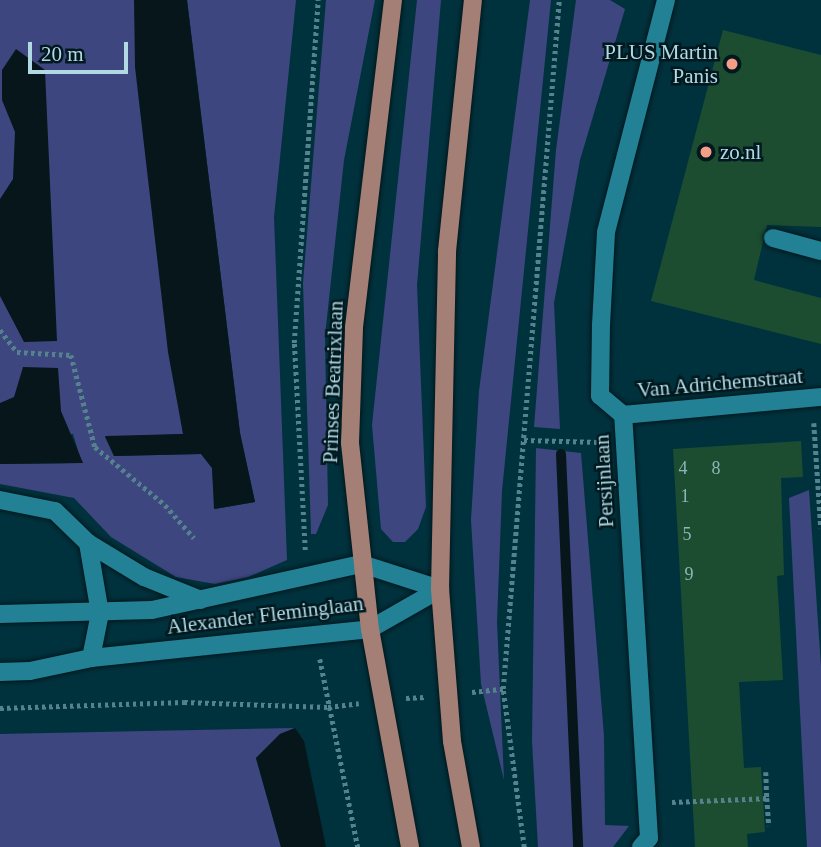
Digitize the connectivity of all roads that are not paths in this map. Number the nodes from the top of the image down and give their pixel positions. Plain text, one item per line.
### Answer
1 (393, 0) edge
2 (473, 0) edge
3 (666, 0) edge
4 (773, 238) dead end
5 (821, 251) edge
6 (817, 397) edge
7 (622, 415) junction
8 (0, 500) edge
9 (88, 543) junction
10 (362, 564) junction
11 (440, 589) junction
12 (201, 600) junction
13 (100, 613) junction
14 (0, 614) edge
15 (370, 629) junction
16 (91, 657) junction
17 (0, 672) edge
18 (410, 847) edge
19 (471, 847) edge
20 (640, 847) edge

1 - 10 main road, Prinses Beatrixlaan
2 - 11 main road
3 - 7 street, Persijnlaan
4 - 5 street
6 - 7 street, Van Adrichemstraat
7 - 20 street, Persijnlaan
8 - 9 street, Alexander Fleminglaan
9 - 12 street, Alexander Fleminglaan
9 - 13 street
10 - 11 street, Alexander Fleminglaan
10 - 12 street, Alexander Fleminglaan
10 - 15 main road, Prinses Beatrixlaan
11 - 15 street, Alexander Fleminglaan
11 - 19 main road
12 - 13 street, Alexander Fleminglaan
13 - 14 street, Alexander Fleminglaan
13 - 16 street
15 - 16 street, Alexander Fleminglaan
15 - 18 main road, Prinses Beatrixlaan
16 - 17 street, Alexander Fleminglaan

